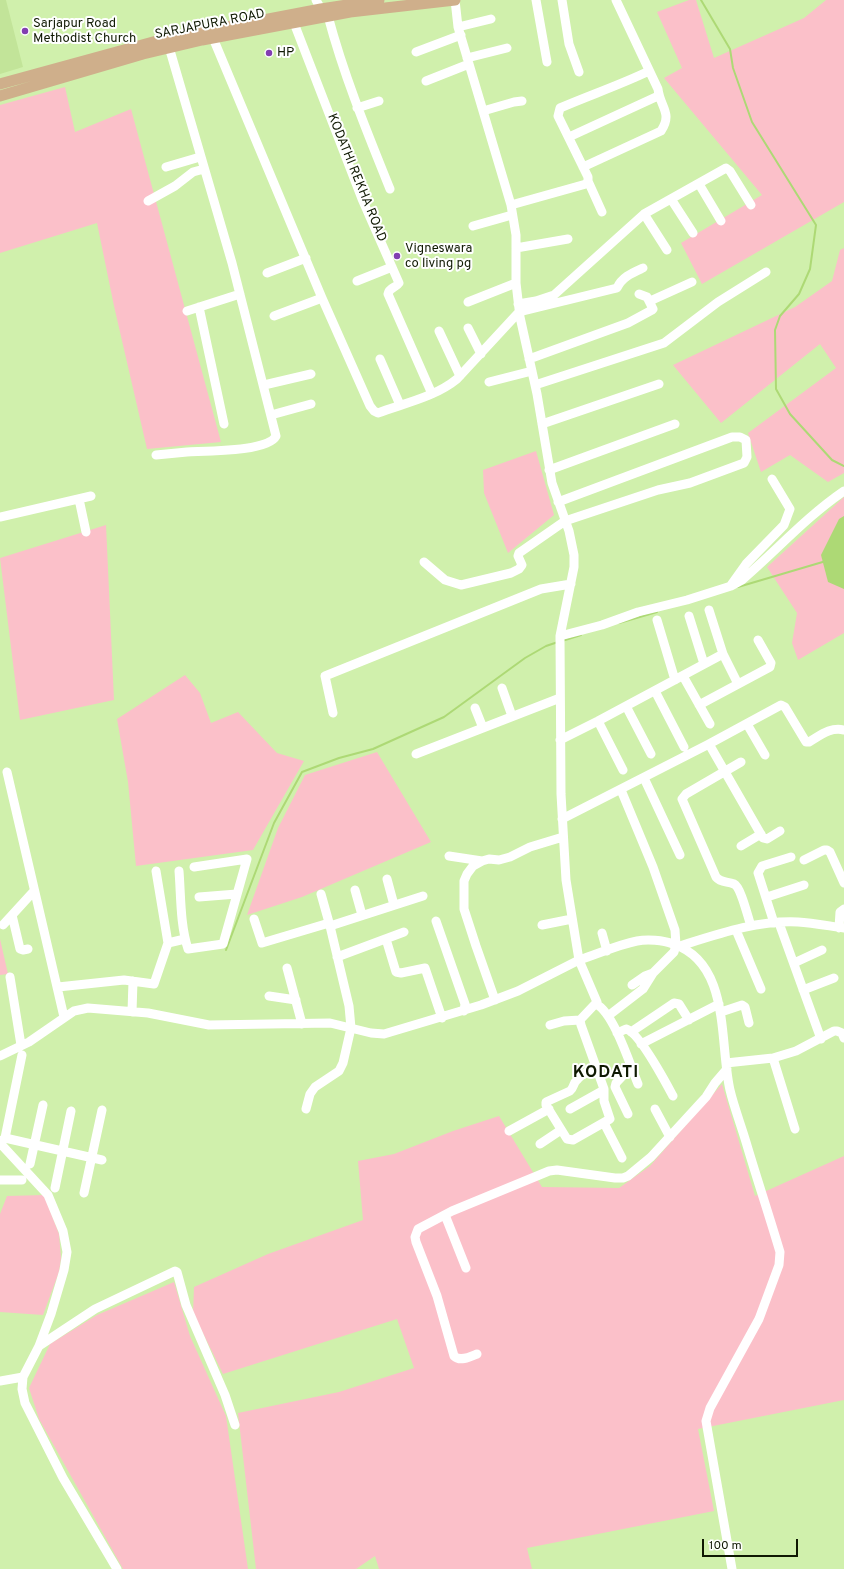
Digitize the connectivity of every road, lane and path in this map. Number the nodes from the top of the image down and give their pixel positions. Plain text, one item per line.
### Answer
1 (379, 0) edge
2 (455, 0) edge
3 (536, 0) edge
4 (562, 0) edge
5 (616, 0) edge
6 (322, 9) edge
7 (491, 19) dead end
8 (294, 23) junction
9 (459, 31) junction
10 (212, 38) junction
11 (167, 43) junction
12 (507, 48) dead end
13 (416, 52) dead end
14 (468, 61) junction
15 (547, 62) dead end
16 (649, 71) junction
17 (579, 72) dead end
18 (426, 81) dead end
19 (0, 84) edge
20 (0, 96) edge
21 (658, 96) junction
22 (379, 101) dead end
23 (522, 101) dead end
24 (357, 108) junction
25 (483, 111) junction
26 (569, 137) junction
27 (200, 157) junction
28 (166, 167) dead end
29 (583, 167) junction
30 (204, 169) junction
31 (588, 181) junction
32 (699, 184) junction
33 (390, 189) dead end
34 (671, 199) junction
35 (148, 201) dead end
36 (511, 205) junction
37 (751, 206) dead end
38 (602, 212) dead end
39 (644, 214) junction
40 (512, 215) junction
41 (722, 221) dead end
42 (473, 226) dead end
43 (693, 233) dead end
44 (568, 239) dead end
45 (516, 248) junction
46 (667, 250) dead end
47 (306, 258) junction
48 (392, 267) junction
49 (643, 268) dead end
50 (766, 272) dead end
51 (267, 273) dead end
52 (356, 281) dead end
53 (692, 282) dead end
54 (516, 283) junction
55 (240, 294) junction
56 (639, 294) dead end
57 (322, 298) junction
58 (650, 301) junction
59 (468, 302) dead end
60 (199, 307) junction
61 (519, 308) junction
62 (187, 311) dead end
63 (274, 316) dead end
64 (468, 328) dead end
65 (439, 331) dead end
66 (481, 354) junction
67 (380, 359) dead end
68 (529, 359) junction
69 (532, 371) junction
70 (311, 374) dead end
71 (460, 376) junction
72 (489, 382) dead end
73 (659, 384) dead end
74 (264, 385) junction
75 (535, 386) junction
76 (432, 394) junction
77 (311, 404) dead end
78 (400, 405) junction
79 (271, 415) junction
80 (224, 424) dead end
81 (542, 424) junction
82 (674, 424) dead end
83 (156, 455) dead end
84 (549, 470) junction
85 (772, 479) dead end
86 (844, 491) edge
87 (91, 496) dead end
88 (79, 499) junction
89 (558, 502) junction
90 (0, 517) edge
91 (565, 521) junction
92 (86, 532) dead end
93 (424, 562) dead end
94 (570, 584) junction
95 (731, 586) junction
96 (710, 610) dead end
97 (689, 616) dead end
98 (657, 620) dead end
99 (560, 636) junction
100 (758, 640) dead end
101 (723, 654) junction
102 (704, 664) junction
103 (679, 678) junction
104 (738, 684) junction
105 (502, 688) dead end
106 (655, 691) junction
107 (560, 698) junction
108 (699, 705) junction
109 (626, 706) junction
110 (475, 708) dead end
111 (333, 713) dead end
112 (512, 716) junction
113 (598, 721) junction
114 (710, 724) dead end
115 (746, 724) junction
116 (483, 728) junction
117 (844, 730) edge
118 (560, 740) junction
119 (709, 744) junction
120 (684, 747) dead end
121 (416, 754) dead end
122 (651, 754) dead end
123 (765, 755) dead end
124 (741, 762) dead end
125 (623, 770) dead end
126 (725, 771) junction
127 (7, 772) dead end
128 (644, 778) junction
129 (621, 790) junction
130 (562, 819) junction
131 (780, 831) dead end
132 (761, 834) junction
133 (563, 836) junction
134 (741, 846) dead end
135 (680, 855) dead end
136 (449, 856) dead end
137 (791, 857) dead end
138 (804, 860) dead end
139 (482, 861) junction
140 (194, 867) dead end
141 (156, 871) dead end
142 (179, 871) dead end
143 (387, 879) dead end
144 (844, 883) edge
145 (804, 885) dead end
146 (355, 890) dead end
147 (34, 891) junction
148 (237, 894) junction
149 (321, 894) dead end
150 (423, 896) dead end
151 (199, 897) dead end
152 (766, 897) junction
153 (394, 905) junction
154 (844, 909) edge
155 (12, 915) junction
156 (362, 915) junction
157 (572, 919) junction
158 (254, 920) dead end
159 (436, 921) dead end
160 (776, 923) junction
161 (330, 924) junction
162 (3, 925) dead end
163 (542, 925) dead end
164 (751, 926) junction
165 (842, 928) edge
166 (736, 930) junction
167 (404, 932) dead end
168 (602, 933) dead end
169 (185, 939) junction
170 (386, 939) junction
171 (168, 943) junction
172 (678, 946) junction
173 (28, 949) dead end
174 (822, 950) dead end
175 (607, 951) junction
176 (337, 957) junction
177 (579, 960) junction
178 (794, 963) junction
179 (287, 968) dead end
180 (653, 973) junction
181 (10, 977) dead end
182 (834, 978) dead end
183 (133, 981) junction
184 (632, 985) dead end
185 (58, 988) junction
186 (761, 989) dead end
187 (803, 990) junction
188 (269, 996) dead end
189 (296, 1000) junction
190 (495, 1000) junction
191 (596, 1004) junction
192 (720, 1008) junction
193 (464, 1011) junction
194 (132, 1012) junction
195 (608, 1016) junction
196 (64, 1017) junction
197 (442, 1018) junction
198 (580, 1020) junction
199 (689, 1020) junction
200 (749, 1023) dead end
201 (302, 1024) junction
202 (550, 1025) dead end
203 (351, 1028) junction
204 (631, 1032) junction
205 (617, 1033) junction
206 (844, 1038) edge
207 (821, 1039) junction
208 (641, 1044) junction
209 (21, 1045) junction
210 (22, 1055) dead end
211 (0, 1056) edge
212 (773, 1058) junction
213 (726, 1066) junction
214 (631, 1067) junction
215 (596, 1068) junction
216 (638, 1084) dead end
217 (604, 1090) junction
218 (673, 1096) dead end
219 (42, 1105) dead end
220 (306, 1109) dead end
221 (549, 1109) junction
222 (570, 1109) dead end
223 (655, 1109) dead end
224 (102, 1110) dead end
225 (71, 1111) dead end
226 (628, 1114) dead end
227 (604, 1123) junction
228 (795, 1129) dead end
229 (561, 1130) junction
230 (509, 1131) dead end
231 (670, 1137) junction
232 (2, 1141) edge
233 (540, 1144) dead end
234 (34, 1145) junction
235 (63, 1151) junction
236 (92, 1157) junction
237 (622, 1158) dead end
238 (102, 1160) dead end
239 (30, 1164) dead end
240 (0, 1180) edge
241 (22, 1180) dead end
242 (55, 1188) dead end
243 (84, 1193) dead end
244 (445, 1214) junction
245 (466, 1268) dead end
246 (39, 1346) junction
247 (477, 1354) dead end
248 (23, 1377) junction
249 (0, 1381) edge
250 (235, 1425) dead end
251 (117, 1569) edge
252 (732, 1569) edge

1 - 6 main road, SARJAPURA ROAD
2 - 6 main road, SARJAPURA ROAD
2 - 9 street
3 - 15 street
4 - 17 street
5 - 16 street
6 - 8 main road, SARJAPURA ROAD
6 - 11 main road, SARJAPURA ROAD
6 - 24 street
7 - 9 street
8 - 10 main road, SARJAPURA ROAD
8 - 48 street, KODATHI REKHA ROAD
9 - 13 street
9 - 14 street
10 - 11 main road, SARJAPURA ROAD
10 - 47 street
11 - 19 main road, SARJAPURA ROAD
11 - 20 main road, SARJAPURA ROAD
11 - 27 street
12 - 14 street
14 - 18 street
14 - 25 street
16 - 21 street
16 - 26 street
21 - 26 street
21 - 29 street
22 - 24 street
23 - 25 street
24 - 33 street
25 - 36 street
26 - 29 street
27 - 28 street
27 - 30 street
29 - 31 street
30 - 35 street
30 - 55 street
31 - 36 street
31 - 38 street
32 - 34 street
32 - 37 street
32 - 41 street
34 - 39 street
34 - 43 street
36 - 40 street
39 - 46 street
39 - 61 street
40 - 42 street
40 - 45 street
44 - 45 street
45 - 54 street
47 - 51 street
47 - 57 street
48 - 52 street
48 - 76 street, KODATHI REKHA ROAD
49 - 61 street
50 - 75 street
53 - 58 street
54 - 59 street
54 - 61 street
55 - 60 street
55 - 74 street
56 - 58 street
57 - 63 street
57 - 78 street
58 - 68 street
60 - 62 street
60 - 80 street
61 - 66 street
61 - 68 street
64 - 66 street
65 - 71 street
66 - 71 street
67 - 78 street
68 - 69 street
69 - 72 street
69 - 75 street
70 - 74 street
71 - 76 street
73 - 81 street
74 - 79 street
75 - 81 street
76 - 78 street
77 - 79 street
79 - 83 street
81 - 84 street
82 - 84 street
84 - 89 street
85 - 95 street
86 - 95 street
87 - 88 street
88 - 90 street
88 - 92 street
89 - 91 street
89 - 91 street
91 - 93 street
91 - 94 street
94 - 99 street
94 - 111 street
95 - 99 street
96 - 101 street
97 - 102 street
98 - 103 street
99 - 107 street
100 - 104 street
101 - 102 street
101 - 104 street
102 - 103 street
103 - 106 street
103 - 108 street
104 - 108 street
105 - 112 street
106 - 109 street
106 - 120 street
107 - 112 street
107 - 118 street
108 - 114 street
109 - 113 street
109 - 122 street
110 - 116 street
112 - 116 street
113 - 118 street
113 - 125 street
115 - 117 street
115 - 119 street
115 - 123 street
116 - 121 street
118 - 130 street
119 - 126 street
119 - 128 street
124 - 126 street
126 - 132 street
126 - 164 street
127 - 147 street
128 - 129 street
128 - 135 street
129 - 130 street
129 - 172 street
130 - 133 street
131 - 132 street
132 - 134 street
133 - 139 street
133 - 157 street
136 - 139 street
137 - 152 street
138 - 144 street
139 - 190 street
140 - 148 street
141 - 171 street
142 - 169 street
143 - 153 street
145 - 152 street
146 - 156 street
147 - 155 street
147 - 185 street
148 - 151 street
148 - 169 street
149 - 161 street
150 - 153 street
152 - 160 street
153 - 156 street
154 - 165 street
155 - 162 street
155 - 173 street
156 - 161 street
157 - 163 street
157 - 177 street
158 - 161 street
159 - 193 street
160 - 164 street
160 - 165 street
160 - 178 street
161 - 176 street
164 - 166 street
166 - 172 street
166 - 186 street
167 - 170 street
168 - 175 street
169 - 171 street
170 - 176 street
170 - 197 street
171 - 183 street
172 - 175 street
172 - 180 street
172 - 192 street
174 - 178 street
175 - 177 street
176 - 203 street
177 - 190 street
177 - 191 street
178 - 187 street
179 - 189 street
180 - 184 street
180 - 195 street
181 - 209 street
182 - 187 street
183 - 185 street
183 - 194 street
185 - 196 street
187 - 207 street
188 - 189 street
189 - 201 street
190 - 193 street
191 - 195 street
191 - 198 street
192 - 199 street
192 - 200 street
192 - 213 street
193 - 197 street
194 - 196 street
194 - 201 street
195 - 205 street
196 - 209 street
197 - 203 street
198 - 202 street
198 - 215 street
199 - 204 street
199 - 208 street
201 - 203 street
203 - 220 street
204 - 205 street
204 - 208 street
205 - 214 street
206 - 207 street
207 - 212 street
208 - 218 street
209 - 211 street
210 - 232 street
212 - 213 street
212 - 228 street
213 - 231 street
213 - 252 street
214 - 216 street
214 - 226 street
215 - 217 street
215 - 221 street
217 - 222 street
217 - 227 street
219 - 234 street
221 - 229 street
221 - 230 street
223 - 231 street
224 - 236 street
225 - 235 street
227 - 229 street
227 - 237 street
229 - 233 street
231 - 244 street
232 - 234 street
232 - 246 street
234 - 235 street
234 - 239 street
235 - 236 street
235 - 242 street
236 - 238 street
236 - 243 street
240 - 241 street
244 - 245 street
244 - 247 street
246 - 248 street
246 - 250 street
248 - 249 street
248 - 251 street

